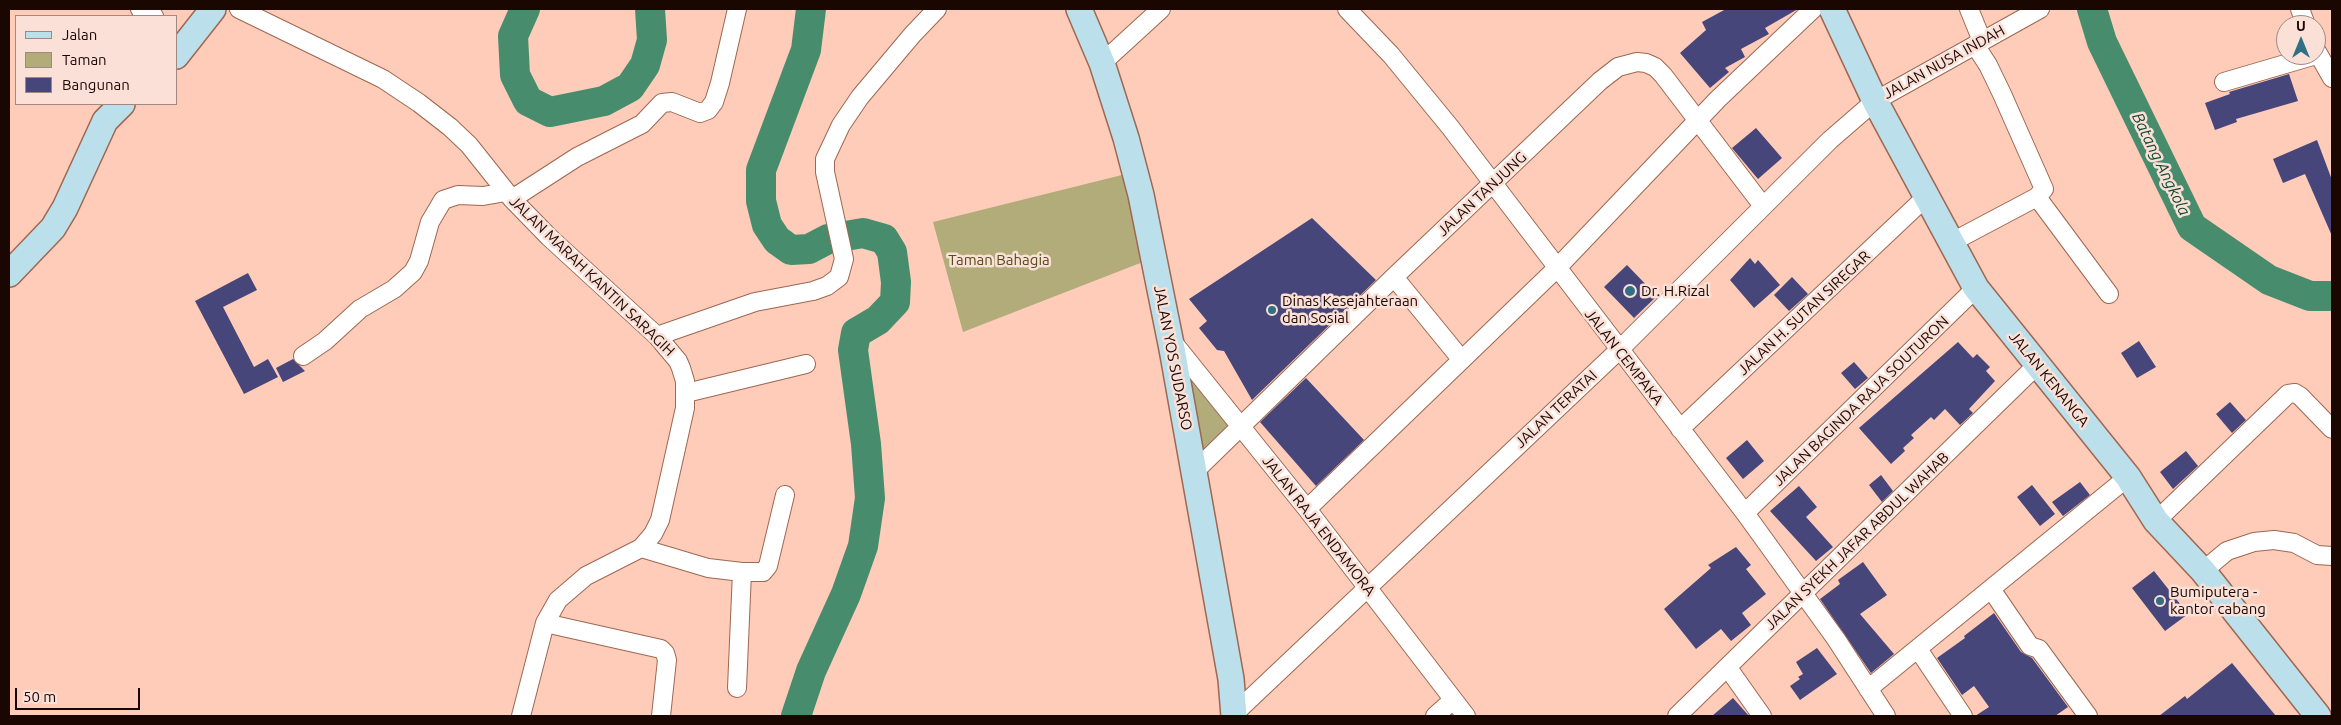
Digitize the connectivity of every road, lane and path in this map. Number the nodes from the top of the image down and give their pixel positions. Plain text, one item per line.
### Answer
1 (140, 9) edge
2 (213, 9) edge
3 (239, 9) edge
4 (737, 9) edge
5 (937, 9) edge
6 (1079, 9) edge
7 (1161, 9) edge
8 (1347, 9) edge
9 (1813, 9) edge
10 (1832, 9) edge
11 (1969, 9) edge
12 (2040, 9) edge
13 (152, 15) edge
14 (184, 33) edge
15 (1978, 43) junction
16 (178, 50) edge
17 (1102, 63) junction
18 (2280, 65) edge
19 (2326, 65) edge
20 (2332, 78) edge
21 (2224, 82) dead end
22 (1875, 101) junction
23 (121, 105) edge
24 (1699, 122) junction
25 (1493, 184) junction
26 (509, 195) junction
27 (1927, 196) junction
28 (2037, 197) junction
29 (1763, 206) junction
30 (1952, 242) junction
31 (1556, 269) junction
32 (9, 274) edge
33 (1394, 277) junction
34 (1976, 288) junction
35 (2109, 294) dead end
36 (657, 336) junction
37 (1170, 338) junction
38 (1619, 350) junction
39 (303, 356) dead end
40 (1461, 358) junction
41 (806, 364) dead end
42 (2037, 365) junction
43 (686, 393) junction
44 (1240, 426) junction
45 (1680, 429) junction
46 (2332, 430) edge
47 (1194, 472) junction
48 (2128, 477) junction
49 (785, 495) dead end
50 (1307, 509) junction
51 (1745, 513) junction
52 (2156, 521) junction
53 (641, 548) junction
54 (2332, 556) edge
55 (2203, 571) junction
56 (742, 572) junction
57 (1368, 587) junction
58 (1991, 589) junction
59 (1803, 594) junction
60 (545, 623) junction
61 (1918, 649) junction
62 (1728, 668) junction
63 (737, 688) dead end
64 (1868, 689) junction
65 (1454, 700) junction
66 (2083, 714) edge
67 (1234, 715) edge
68 (521, 716) edge
69 (661, 716) edge
70 (1435, 716) edge
71 (1466, 716) edge
72 (1677, 716) edge
73 (1762, 716) edge
74 (1886, 716) edge
75 (1963, 716) edge
76 (2318, 716) edge

1 - 13 street
2 - 14 street
3 - 26 street, JALAN MARAH KANTIN SARAGIH
4 - 26 street
5 - 36 street
6 - 17 street, JALAN YOS SUDARSO
7 - 17 street
8 - 25 street, JALAN CEMPAKA
9 - 24 street
10 - 22 street, JALAN KENANGA
11 - 15 street
12 - 15 street, JALAN NUSA INDAH
14 - 16 street
15 - 22 street, JALAN NUSA INDAH
15 - 28 street
17 - 37 street, JALAN YOS SUDARSO
18 - 21 street
19 - 20 street
22 - 27 street, JALAN KENANGA
22 - 29 street, JALAN TERATAI
23 - 32 street
24 - 25 street, JALAN TANJUNG
24 - 29 street, JALAN TANJUNG
24 - 31 street
25 - 31 street, JALAN CEMPAKA
25 - 33 street, JALAN TANJUNG
26 - 36 street, JALAN MARAH KANTIN SARAGIH
26 - 39 street
27 - 30 street, JALAN KENANGA
27 - 45 street, JALAN H. SUTAN SIREGAR
28 - 30 street
28 - 35 street
29 - 38 street, JALAN TERATAI
30 - 34 street, JALAN KENANGA
31 - 38 street, JALAN CEMPAKA
31 - 40 street
33 - 40 street
33 - 44 street, JALAN TANJUNG
34 - 42 street, JALAN KENANGA
34 - 51 street, JALAN BAGINDA RAJA SOUTURON
36 - 43 street, JALAN MARAH KANTIN SARAGIH
37 - 44 street, JALAN RAJA ENDAMORA
37 - 47 street, JALAN YOS SUDARSO
38 - 45 street, JALAN CEMPAKA
38 - 57 street, JALAN TERATAI
40 - 50 street
41 - 43 street
42 - 48 street, JALAN KENANGA
42 - 59 street, JALAN SYEKH JAFAR ABDUL WAHAB
43 - 53 street, JALAN MARAH KANTIN SARAGIH
44 - 47 street, JALAN TANJUNG
44 - 50 street, JALAN RAJA ENDAMORA
45 - 51 street, JALAN CEMPAKA
46 - 52 street
47 - 67 street, JALAN YOS SUDARSO
48 - 52 street, JALAN KENANGA
48 - 58 street
49 - 56 street
50 - 57 street, JALAN RAJA ENDAMORA
51 - 59 street, JALAN CEMPAKA
52 - 55 street, JALAN KENANGA
53 - 56 street
53 - 60 street, JALAN MARAH KANTIN SARAGIH
54 - 55 street
55 - 76 street, JALAN KENANGA
56 - 63 street
57 - 65 street, JALAN RAJA ENDAMORA
57 - 67 street, JALAN TERATAI
58 - 61 street
58 - 66 street
59 - 62 street, JALAN SYEKH JAFAR ABDUL WAHAB
59 - 64 street, JALAN CEMPAKA
60 - 68 street, JALAN MARAH KANTIN SARAGIH
60 - 69 street
61 - 64 street
61 - 75 street
62 - 72 street, JALAN SYEKH JAFAR ABDUL WAHAB
62 - 73 street
64 - 74 street, JALAN CEMPAKA
65 - 70 street
65 - 71 street, JALAN RAJA ENDAMORA

